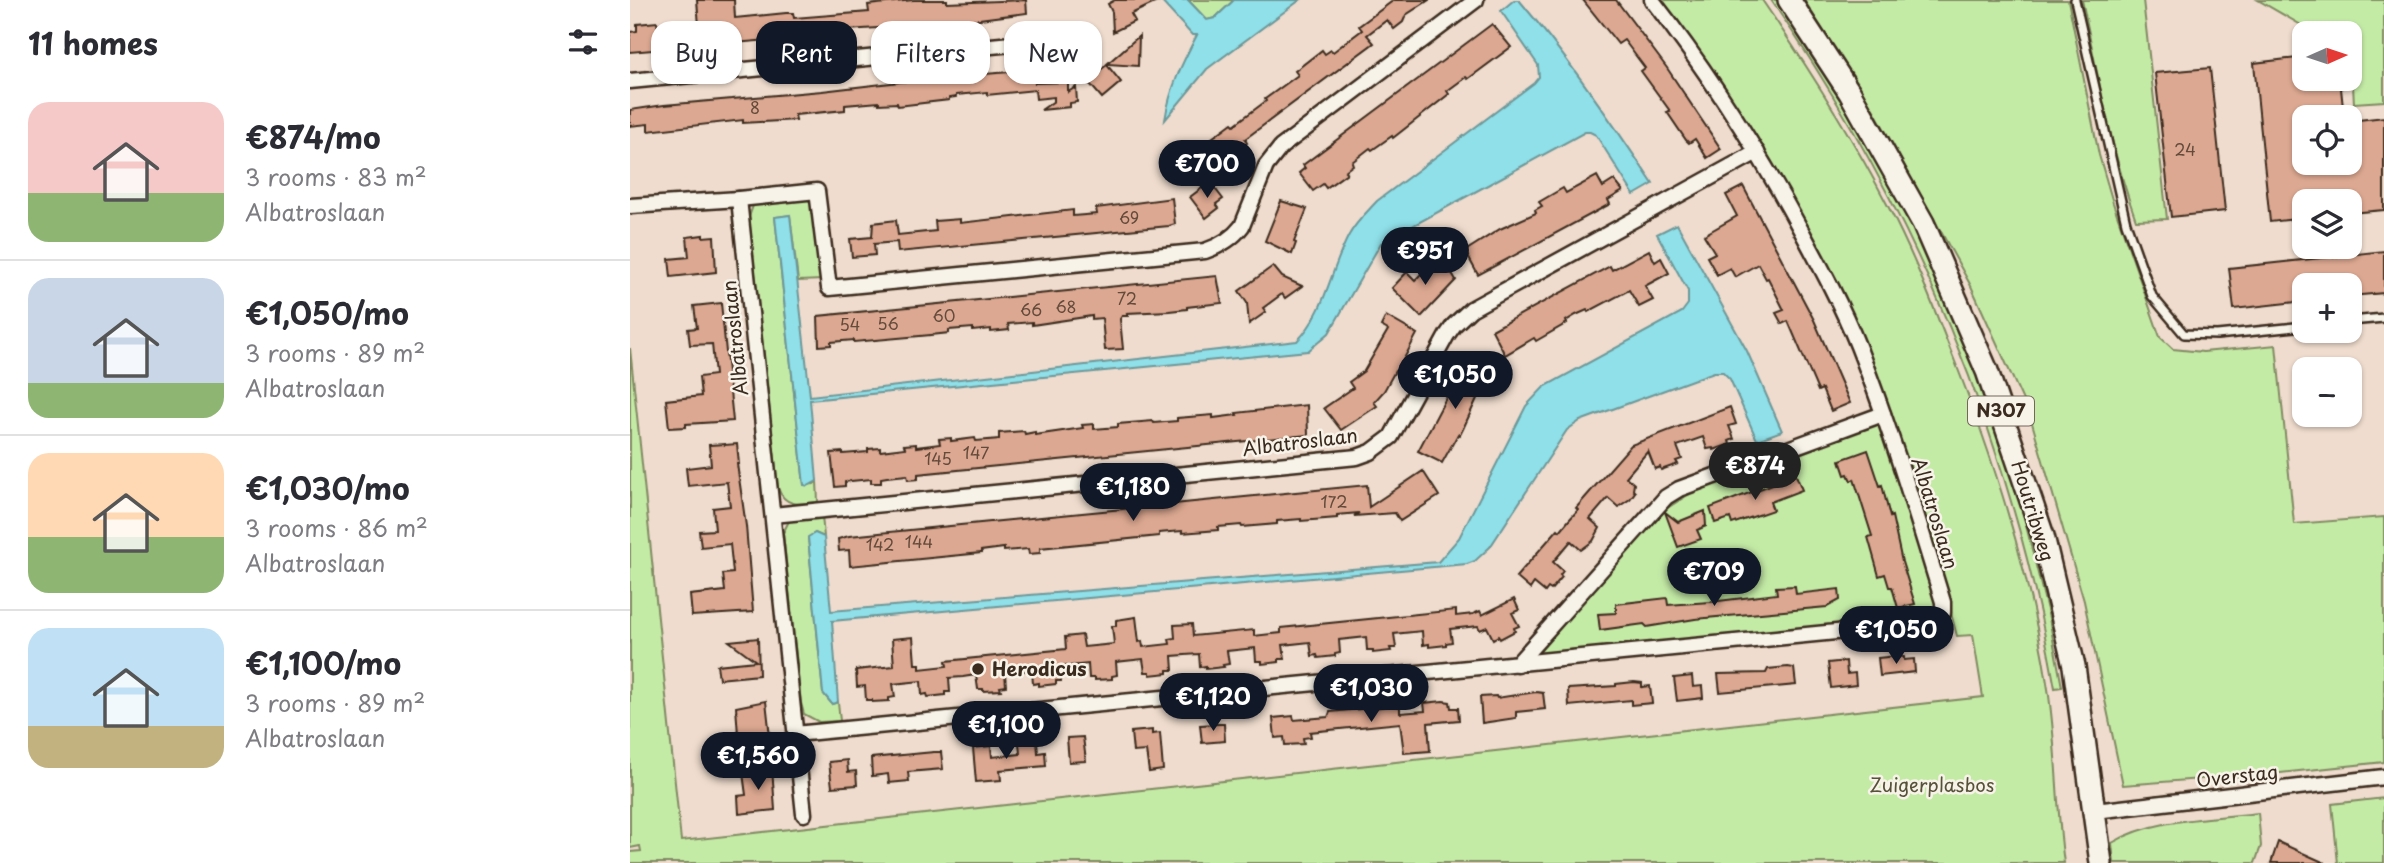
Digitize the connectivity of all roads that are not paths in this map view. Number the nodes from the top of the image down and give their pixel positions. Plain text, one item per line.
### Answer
1 (1476, 0) edge
2 (1653, 0) edge
3 (1788, 0) edge
4 (2076, 0) edge
5 (1004, 45) edge
6 (630, 80) edge
7 (1757, 152) junction
8 (740, 199) junction
9 (630, 206) edge
10 (2384, 318) edge
11 (2362, 320) edge
12 (2292, 327) edge
13 (1883, 414) junction
14 (773, 514) junction
15 (1517, 664) junction
16 (795, 734) junction
17 (2384, 777) edge
18 (2095, 811) junction
19 (804, 814) dead end
20 (2101, 863) edge

1 - 8 street
2 - 7 street, Albatroslaan
3 - 18 main road, Houtribweg / N307
4 - 12 lane
5 - 6 street
7 - 13 street, Albatroslaan
7 - 14 street, Albatroslaan
8 - 9 street
8 - 14 street, Albatroslaan
10 - 11 lane
13 - 15 street
13 - 15 street, Albatroslaan
14 - 16 street, Albatroslaan
15 - 16 street, Albatroslaan
16 - 19 street, Albatroslaan
17 - 18 street, Overstag
18 - 20 main road, Houtribweg / N307

